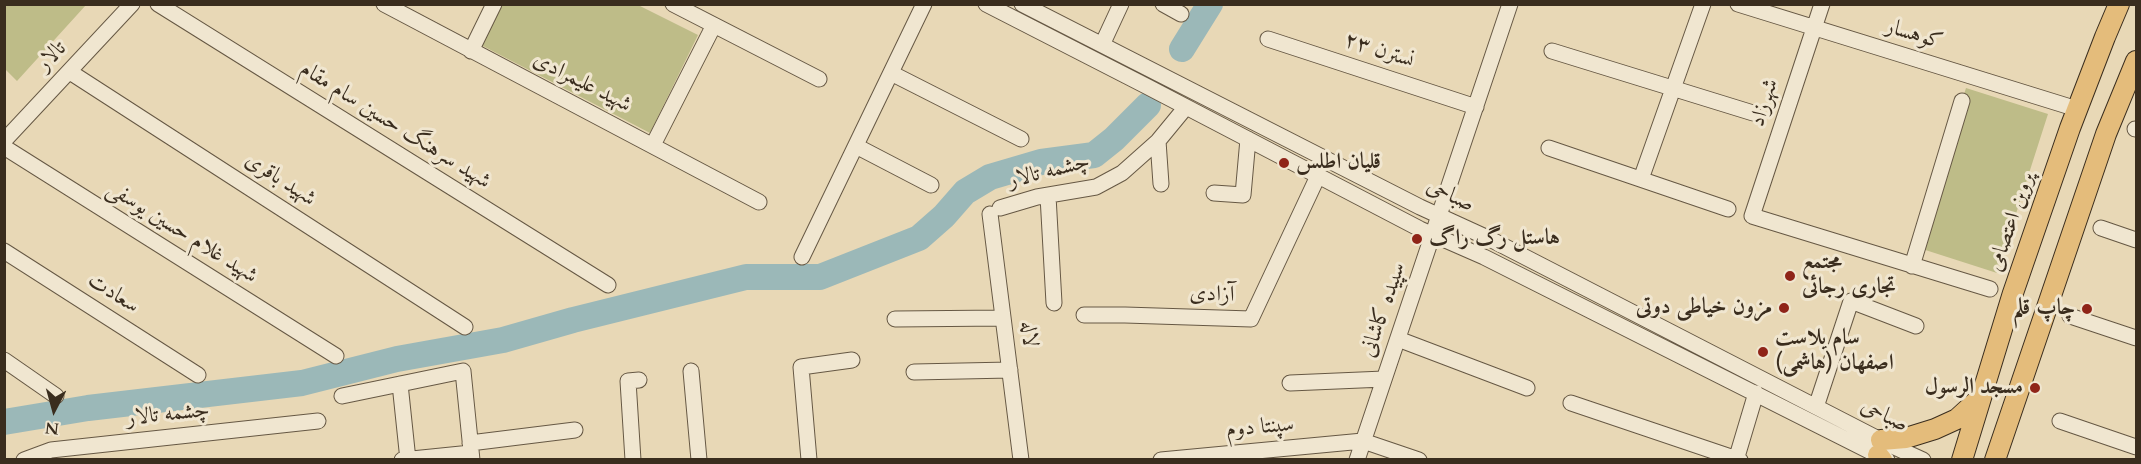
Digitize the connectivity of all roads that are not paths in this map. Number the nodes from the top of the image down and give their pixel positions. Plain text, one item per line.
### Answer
1 (132, 4) edge
2 (158, 4) edge
3 (384, 4) edge
4 (494, 4) edge
5 (672, 4) edge
6 (924, 4) edge
7 (986, 4) edge
8 (1022, 4) edge
9 (1121, 4) edge
10 (1163, 4) edge
11 (1510, 4) edge
12 (1702, 4) edge
13 (1738, 4) edge
14 (1822, 4) edge
15 (2119, 4) edge
16 (1181, 14) dead end
17 (714, 26) junction
18 (1813, 28) junction
19 (1268, 39) dead end
20 (1102, 45) junction
21 (471, 51) junction
22 (1552, 51) dead end
23 (2136, 61) edge
24 (70, 72) junction
25 (891, 73) junction
26 (819, 79) dead end
27 (1673, 88) junction
28 (1962, 101) dead end
29 (1186, 107) junction
30 (1476, 107) junction
31 (2077, 110) junction
32 (1753, 113) dead end
33 (1021, 139) dead end
34 (1248, 139) junction
35 (4, 141) edge
36 (1158, 141) junction
37 (653, 146) junction
38 (856, 146) junction
39 (4, 147) edge
40 (1549, 148) dead end
41 (1318, 176) junction
42 (1641, 179) junction
43 (1161, 184) dead end
44 (931, 185) dead end
45 (1214, 193) dead end
46 (1048, 196) junction
47 (759, 202) dead end
48 (1728, 209) dead end
49 (995, 211) joint
50 (1440, 216) junction
51 (2101, 228) dead end
52 (1433, 235) junction
53 (2136, 240) edge
54 (4, 251) edge
55 (802, 257) dead end
56 (1912, 266) junction
57 (608, 285) dead end
58 (1990, 289) dead end
59 (1054, 303) dead end
60 (1084, 315) dead end
61 (2070, 316) dead end
62 (1003, 318) junction
63 (895, 319) dead end
64 (465, 327) dead end
65 (1916, 327) dead end
66 (2136, 338) edge
67 (1398, 339) junction
68 (336, 356) dead end
69 (4, 360) edge
70 (852, 360) dead end
71 (1010, 370) junction
72 (692, 371) dead end
73 (914, 372) dead end
74 (198, 375) dead end
75 (1384, 379) junction
76 (639, 380) dead end
77 (1290, 382) dead end
78 (400, 384) junction
79 (1527, 388) dead end
80 (1756, 393) junction
81 (56, 396) dead end
82 (342, 396) dead end
83 (1982, 396) junction
84 (1571, 403) dead end
85 (1816, 407) junction
86 (318, 421) dead end
87 (2060, 421) dead end
88 (575, 430) dead end
89 (2003, 435) junction
90 (1363, 441) junction
91 (2136, 447) edge
92 (471, 452) edge
93 (1882, 453) edge
94 (24, 459) edge
95 (406, 459) edge
96 (633, 459) edge
97 (699, 459) edge
98 (809, 459) edge
99 (1021, 459) edge
100 (1161, 459) edge
101 (1357, 459) edge
102 (1419, 459) edge
103 (1737, 459) edge
104 (1923, 459) edge
105 (1962, 459) edge
106 (1995, 459) edge
107 (2007, 459) edge

1 - 24 street, تالار
2 - 57 street, شهید سرهنگ حسین سام مقام
3 - 21 street, شهید علیمرادی
4 - 21 street
5 - 17 street
6 - 25 street
7 - 29 street, صباحی
8 - 20 street, صباحی
9 - 20 street
10 - 16 street
11 - 30 street, سپیده کاشانی
12 - 27 street
13 - 18 street, کوهسار
14 - 18 street, شهرزاد
15 - 31 main road, پروین اعتصامی
17 - 26 street
17 - 37 street
18 - 31 street, کوهسار
18 - 56 street, شهرزاد
19 - 30 street, نسترن ۲۳
20 - 50 street, صباحی
21 - 37 street, شهید علیمرادی
22 - 27 street
23 - 89 main road
24 - 35 street, تالار
24 - 64 street, شهید باقری
25 - 33 street
25 - 38 street
27 - 32 street
27 - 42 street
28 - 56 street
29 - 34 street, صباحی
29 - 36 street, چشمه تالار
30 - 50 street, سپیده کاشانی
31 - 83 main road, پروین اعتصامی
34 - 41 street, صباحی
34 - 45 street
36 - 43 street
36 - 46 street, چشمه تالار
37 - 47 street, شهید علیمرادی
38 - 44 street
38 - 55 street
39 - 68 street, شهید غلام حسین یوسفی
40 - 42 street
41 - 52 street, صباحی
41 - 60 street, آزادی
42 - 48 street
46 - 49 street, چشمه تالار
46 - 59 street
49 - 62 street, لاله
50 - 52 street, سپیده کاشانی
50 - 85 street, صباحی
51 - 53 street
52 - 67 street, سپیده کاشانی
52 - 80 street, صباحی
54 - 74 street, سعادت
56 - 58 street
61 - 66 street
62 - 63 street
62 - 71 street, لاله
65 - 85 street
67 - 75 street, سپیده کاشانی
67 - 79 street
69 - 81 street
70 - 98 street
71 - 73 street
71 - 99 street, لاله
72 - 97 street
75 - 77 street
75 - 90 street, سپیده کاشانی
76 - 96 street
78 - 82 street
78 - 92 street
78 - 95 street
80 - 93 street, صباحی
80 - 103 street
83 - 93 main road
83 - 105 main road, پروین اعتصامی
84 - 103 street
85 - 93 street, صباحی
86 - 94 street, چشمه تالار
87 - 91 street
88 - 92 street
89 - 106 main road
89 - 107 main road
90 - 100 street, سپنتا دوم
90 - 101 street, سپیده کاشانی
90 - 102 street
92 - 95 street
93 - 104 street, صباحی

